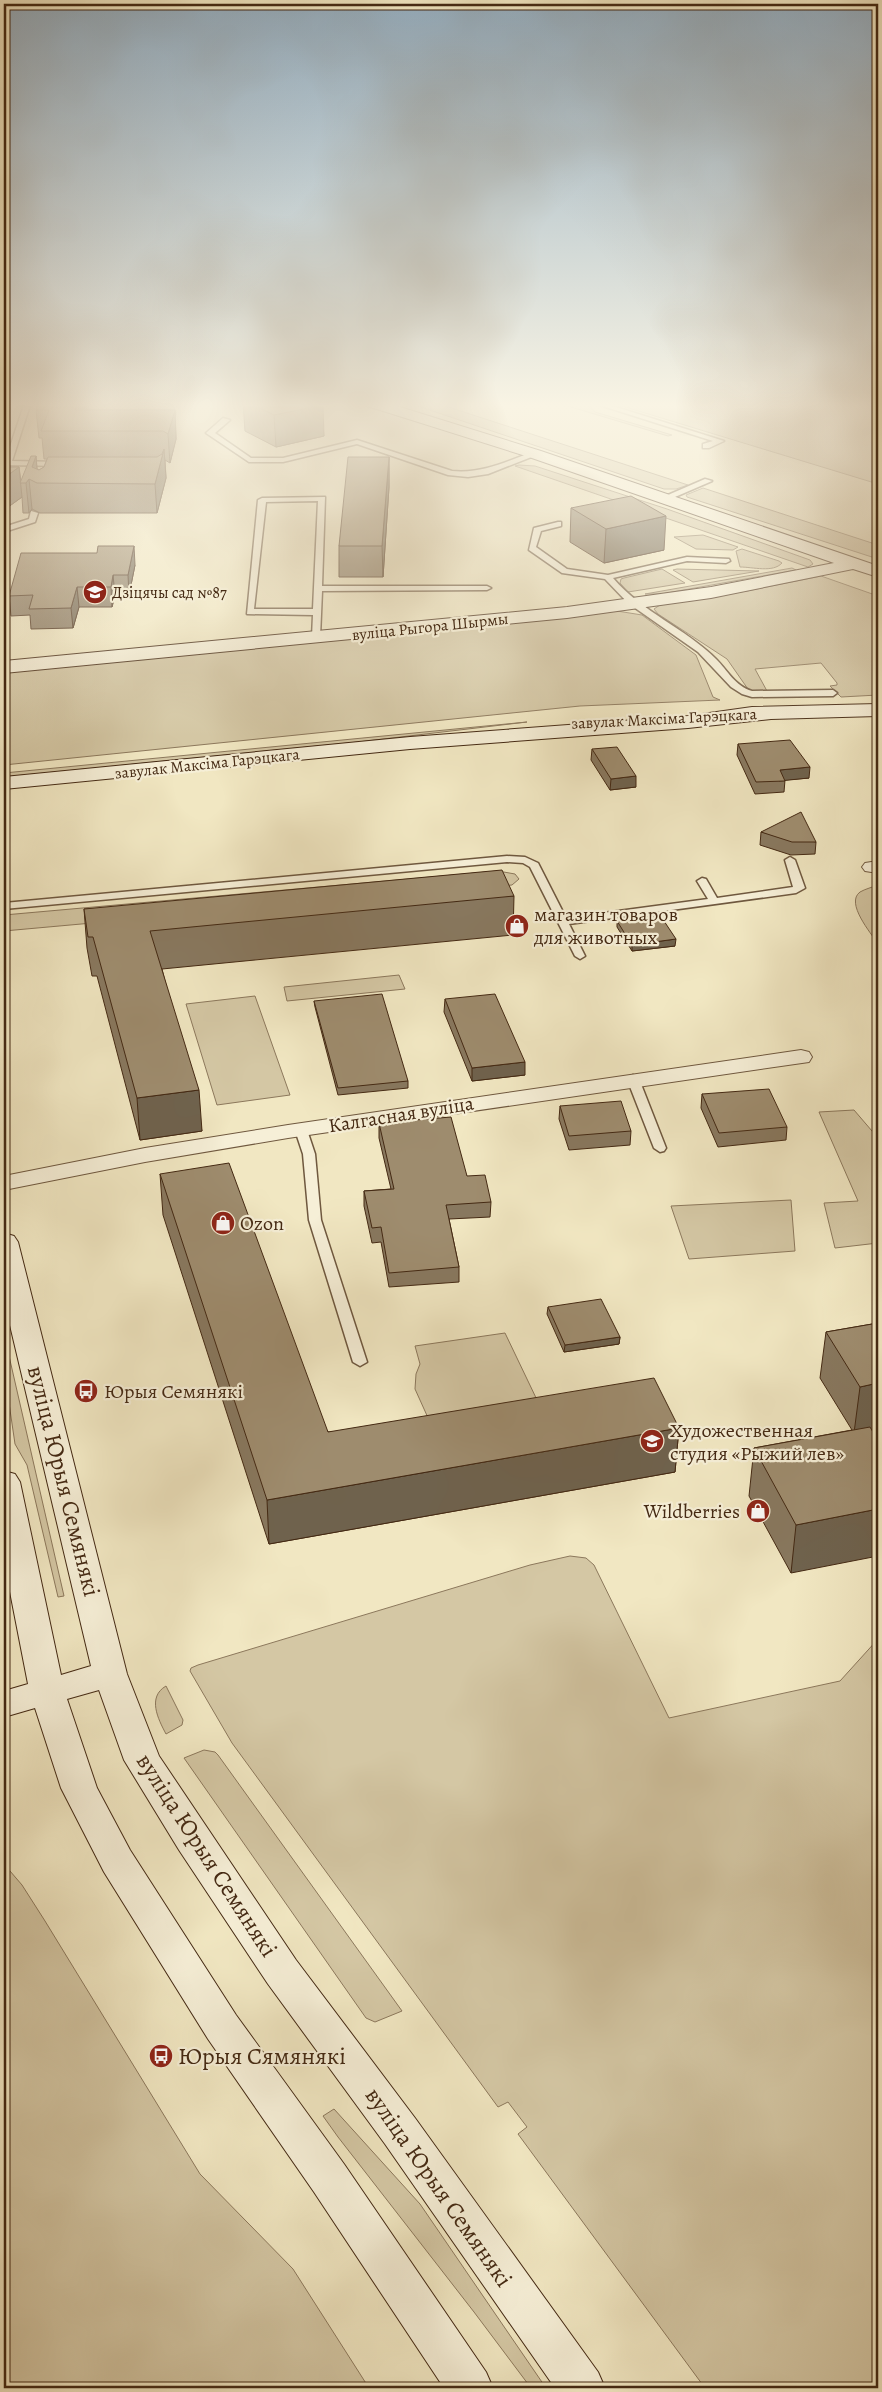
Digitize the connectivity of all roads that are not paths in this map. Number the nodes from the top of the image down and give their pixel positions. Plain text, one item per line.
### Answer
1 (34, 513) edge
2 (261, 514) edge
3 (321, 514) edge
4 (710, 514) edge
5 (558, 524) dead end
6 (4, 530) edge
7 (726, 561) dead end
8 (853, 564) junction
9 (878, 572) edge
10 (608, 577) junction
11 (487, 588) dead end
12 (318, 589) junction
13 (635, 604) junction
14 (317, 612) junction
15 (316, 637) junction
16 (4, 667) edge
17 (833, 693) dead end
18 (878, 710) edge
19 (4, 783) edge
20 (790, 860) dead end
21 (702, 882) dead end
22 (714, 901) junction
23 (4, 906) edge
24 (563, 922) junction
25 (580, 956) dead end
26 (801, 1057) dead end
27 (634, 1079) junction
28 (301, 1130) junction
29 (660, 1148) dead end
30 (4, 1183) edge
31 (4, 1242) edge
32 (360, 1362) dead end
33 (4, 1482) edge
34 (110, 1674) junction
35 (47, 1691) junction
36 (4, 1704) edge
37 (470, 2388) edge
38 (582, 2388) edge

1 - 6 lane
2 - 14 lane
3 - 12 lane
4 - 8 main road
5 - 10 lane
7 - 10 lane
8 - 9 main road
8 - 13 main road, вуліца Рыгора Шырмы
10 - 13 lane
11 - 12 lane
12 - 14 lane
13 - 15 main road, вуліца Рыгора Шырмы
13 - 17 lane
14 - 15 lane
15 - 16 main road, вуліца Рыгора Шырмы
18 - 19 main road, завулак Максіма Гарэцкага
20 - 22 lane
21 - 22 lane
22 - 24 lane
23 - 24 lane
24 - 25 lane
26 - 27 street, Калгасная вуліца
27 - 28 street, Калгасная вуліца
27 - 29 lane
28 - 30 street, Калгасная вуліца
28 - 32 lane
31 - 34 main road, вуліца Юрыя Семянякі
33 - 35 main road
34 - 35 main road
34 - 38 main road, вуліца Юрыя Семянякі
35 - 36 main road
35 - 37 main road

